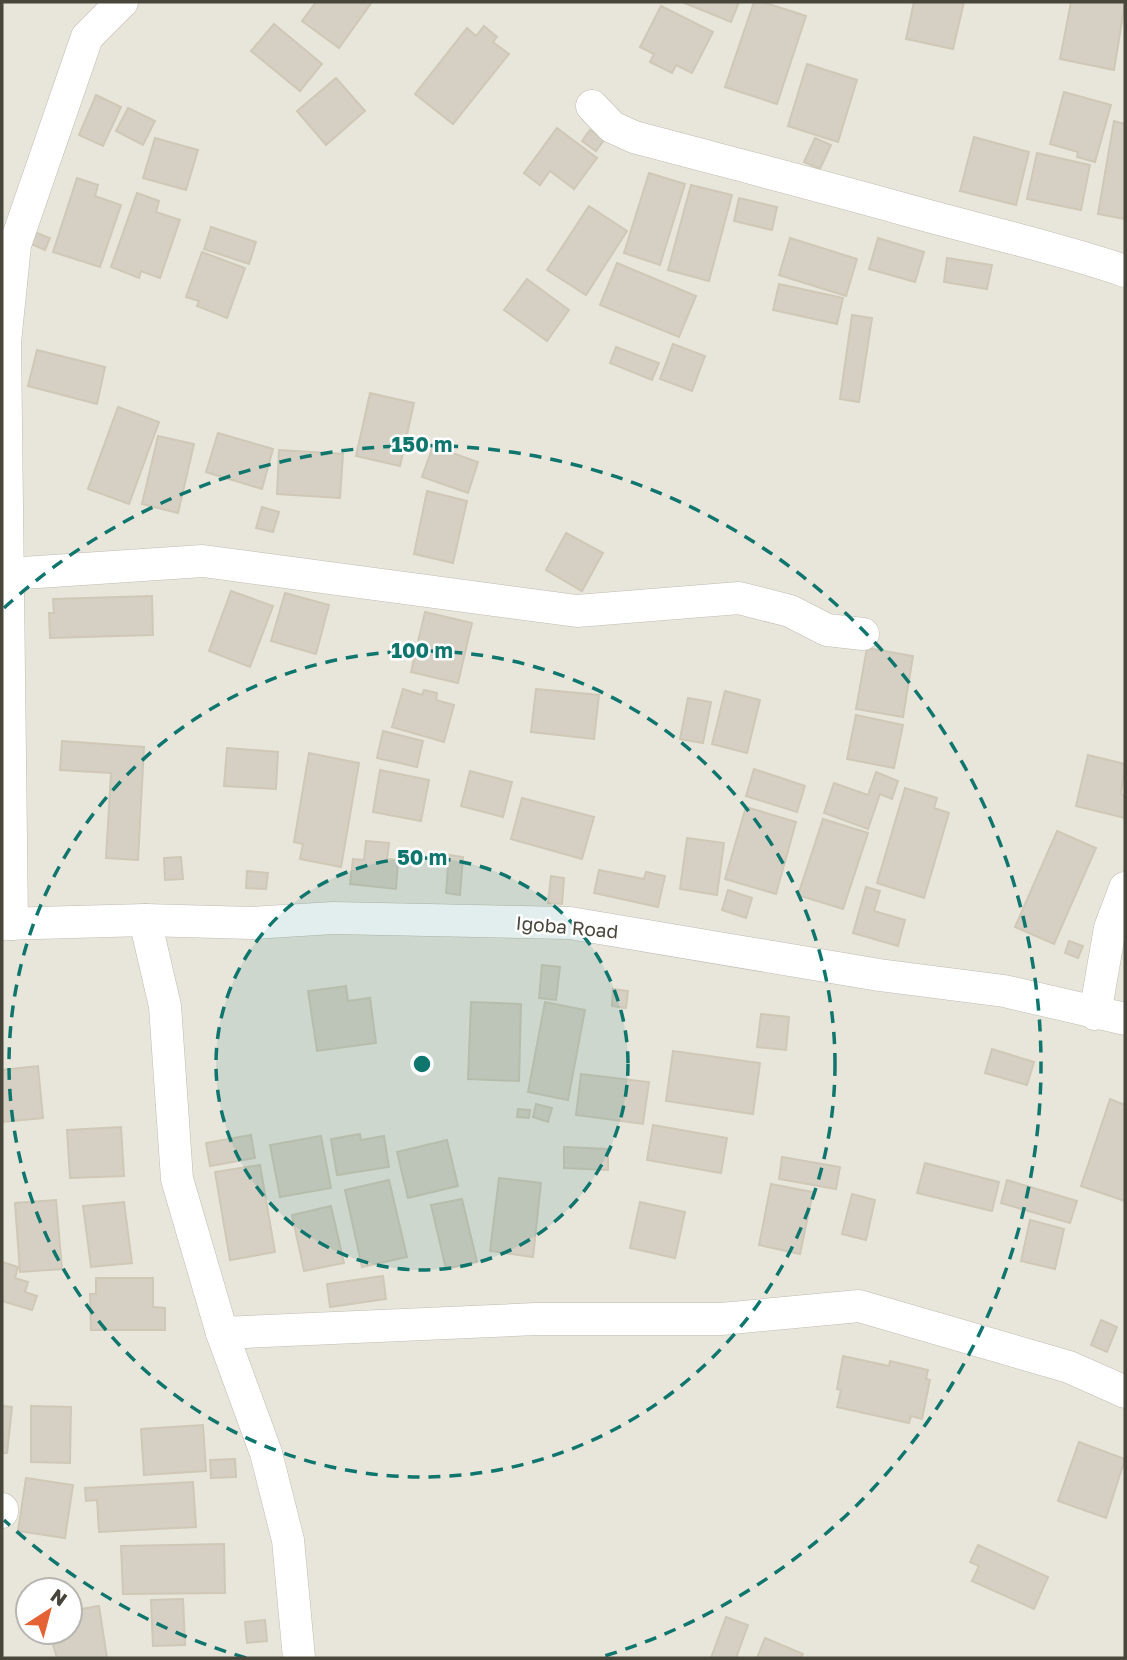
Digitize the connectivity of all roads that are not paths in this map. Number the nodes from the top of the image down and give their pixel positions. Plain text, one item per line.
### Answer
1 (122, 2) edge
2 (592, 106) dead end
3 (1125, 271) edge
4 (8, 574) junction
5 (863, 634) dead end
6 (1125, 888) edge
7 (145, 920) junction
8 (7, 924) edge
9 (1095, 1014) junction
10 (1125, 1019) edge
11 (222, 1334) junction
12 (1125, 1392) edge
13 (299, 1658) edge

1 - 4 street
2 - 3 street
4 - 5 street
4 - 8 street
6 - 9 street
7 - 8 street, Igoba Road
7 - 9 street, Igoba Road
7 - 11 street
9 - 10 street, Igoba Road
11 - 12 street
11 - 13 street

